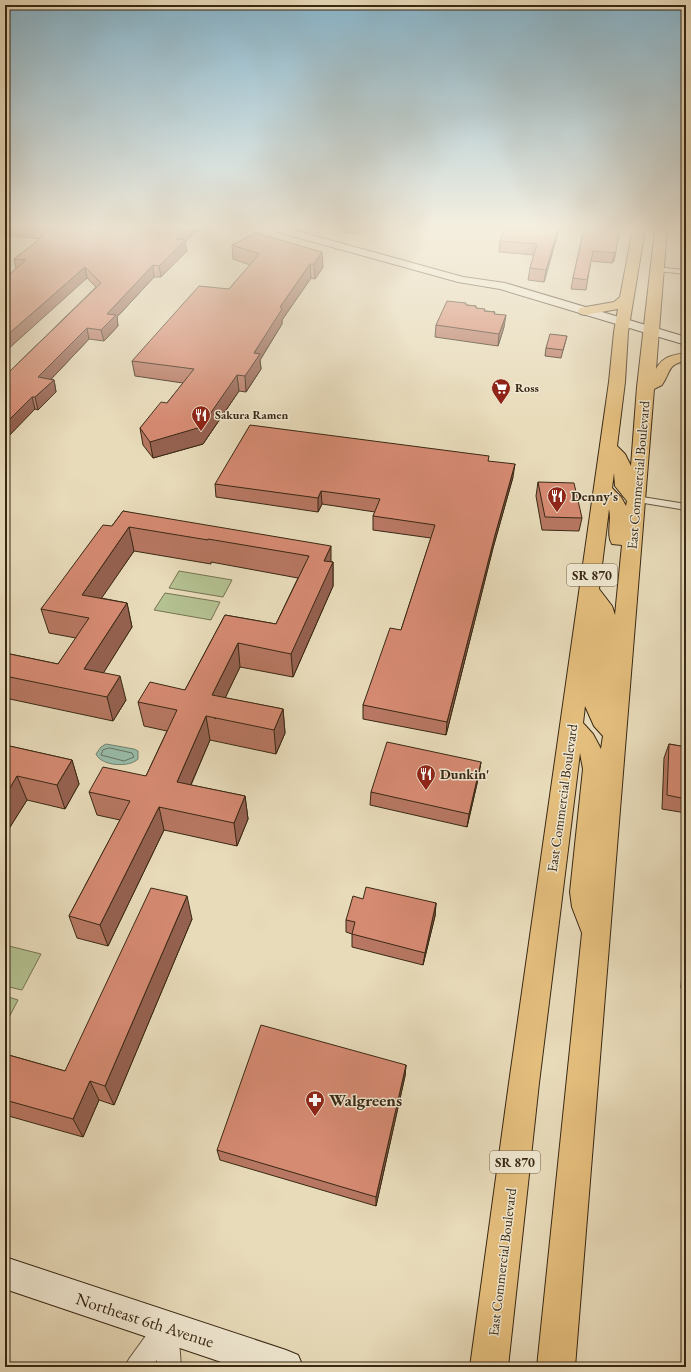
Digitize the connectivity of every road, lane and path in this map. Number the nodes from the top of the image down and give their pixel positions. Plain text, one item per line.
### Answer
1 (487, 293) edge
2 (525, 293) edge
3 (629, 293) edge
4 (654, 293) edge
5 (628, 298) junction
6 (585, 311) junction
7 (623, 327) junction
8 (650, 335) junction
9 (686, 341) edge
10 (686, 352) edge
11 (686, 357) edge
12 (645, 387) junction
13 (609, 448) junction
14 (603, 490) junction
15 (636, 500) junction
16 (686, 507) edge
17 (629, 578) junction
18 (590, 590) junction
19 (572, 726) junction
20 (614, 733) junction
21 (596, 935) junction
22 (5, 1273) edge
23 (166, 1327) junction
24 (137, 1367) edge
25 (169, 1367) edge
26 (286, 1367) edge
27 (489, 1367) edge
28 (556, 1367) edge

1 - 7 main road
2 - 6 main road
3 - 5 main road, East Commercial Boulevard / SR 870
4 - 8 main road, East Commercial Boulevard / SR 870
5 - 6 main road
5 - 7 main road, East Commercial Boulevard / SR 870
6 - 7 main road
7 - 8 main road
7 - 13 main road, East Commercial Boulevard / SR 870
8 - 9 main road
8 - 10 main road
8 - 12 main road, East Commercial Boulevard / SR 870
11 - 12 main road
12 - 15 main road, East Commercial Boulevard / SR 870
13 - 14 main road, East Commercial Boulevard / SR 870
13 - 15 main road
14 - 17 main road
14 - 18 main road, East Commercial Boulevard / SR 870
15 - 16 street
15 - 17 main road, East Commercial Boulevard / SR 870
17 - 20 main road, East Commercial Boulevard / SR 870
18 - 19 main road, East Commercial Boulevard / SR 870
18 - 20 main road
19 - 21 main road
19 - 27 main road, East Commercial Boulevard / SR 870
20 - 21 main road, East Commercial Boulevard / SR 870
21 - 28 main road, East Commercial Boulevard / SR 870
22 - 23 main road, Northeast 6th Avenue
23 - 24 street
23 - 25 street
23 - 26 main road, Northeast 6th Avenue

